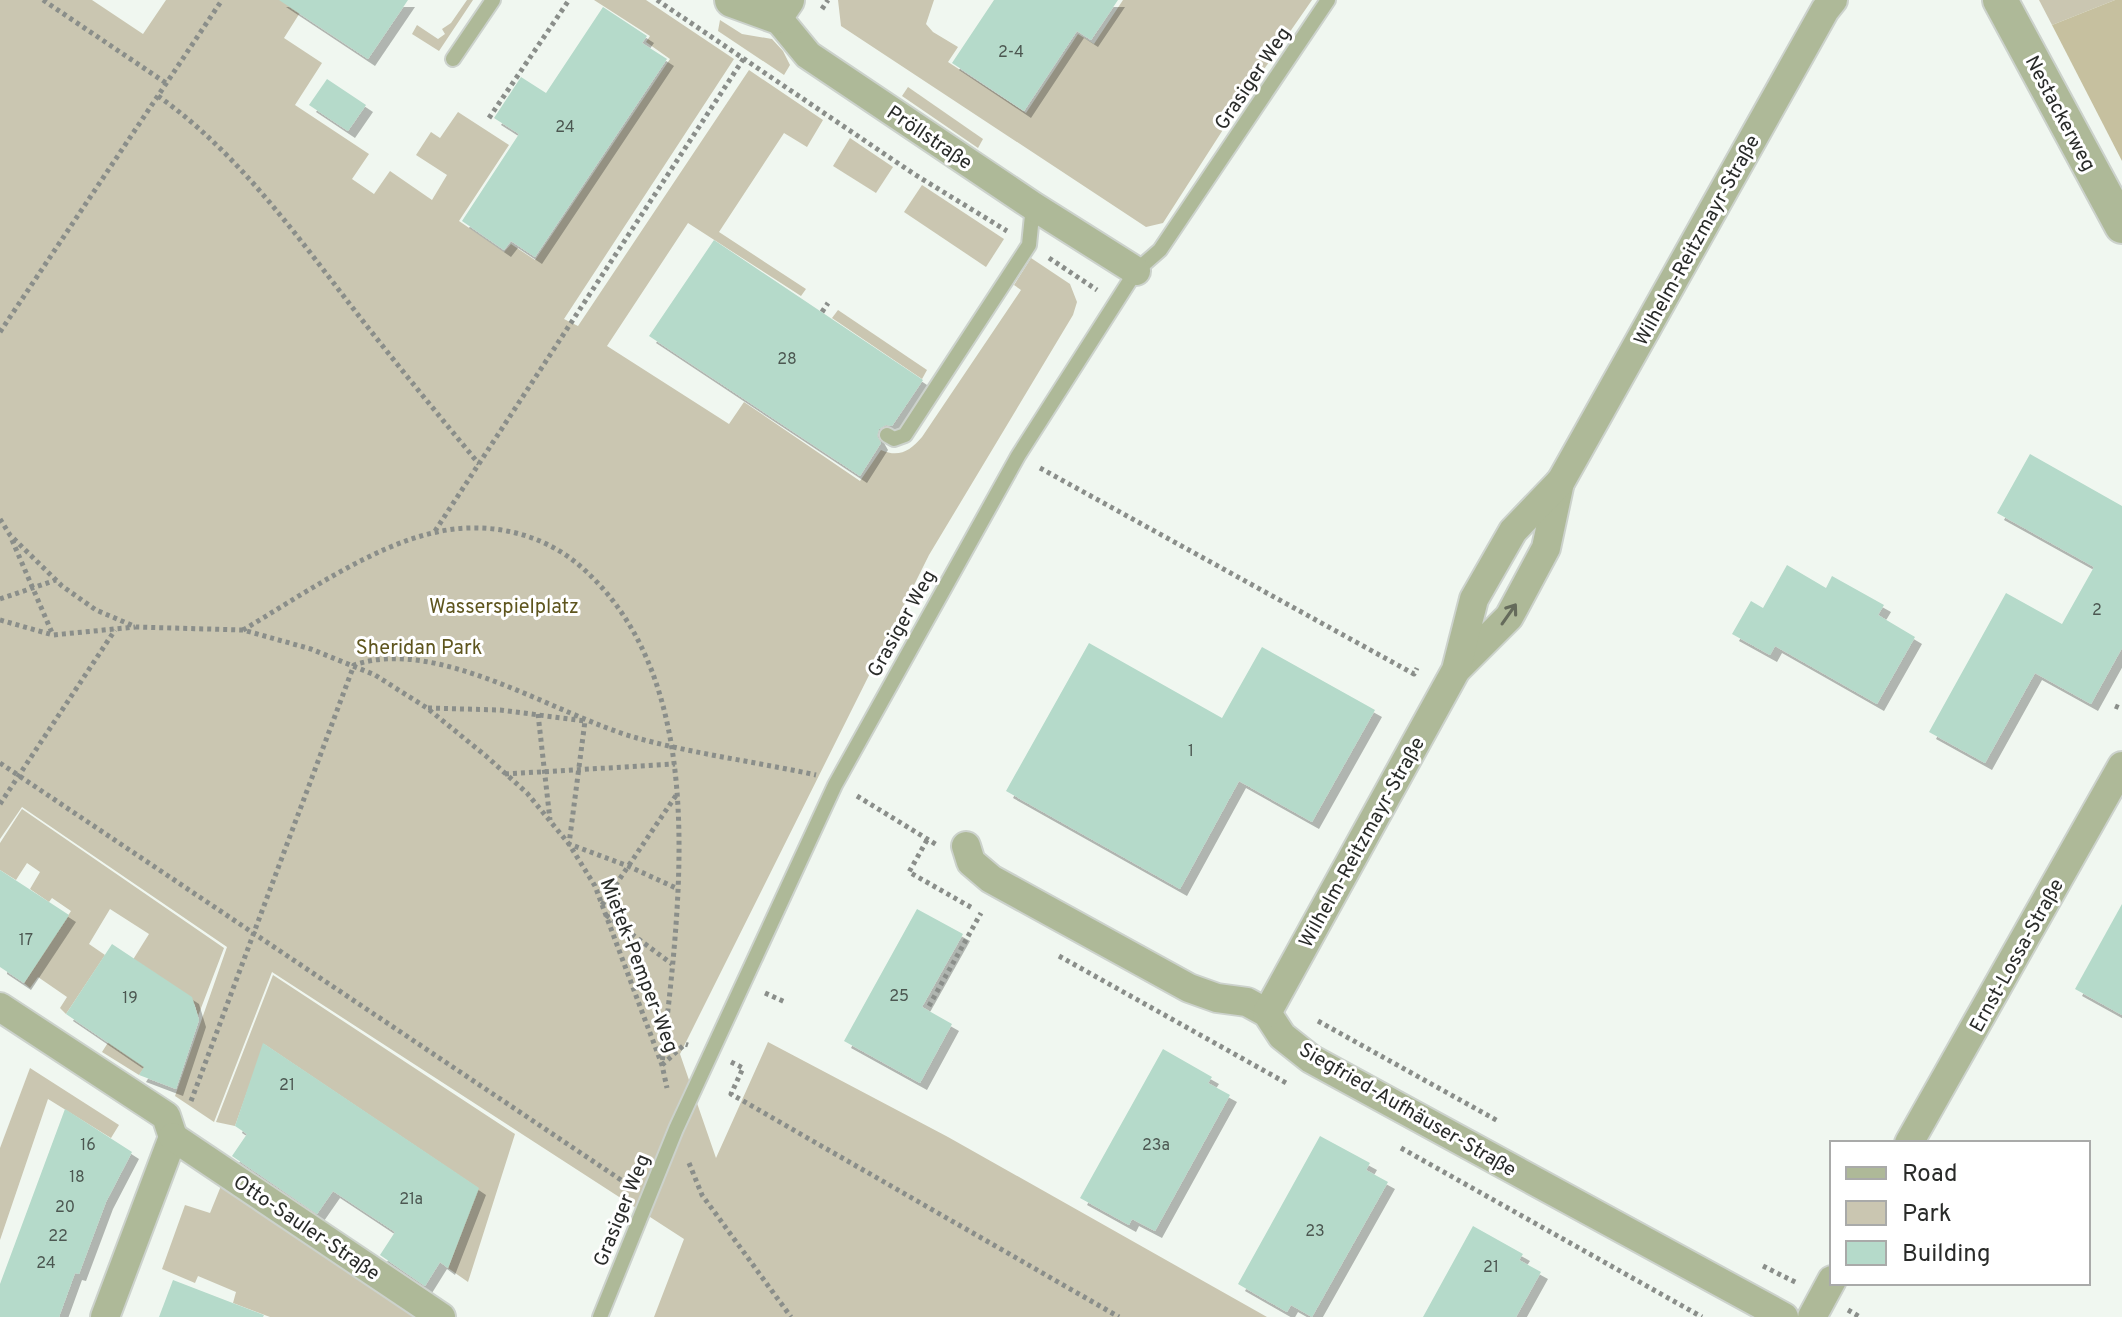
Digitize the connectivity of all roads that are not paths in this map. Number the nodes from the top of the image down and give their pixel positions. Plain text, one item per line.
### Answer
1 (493, 0) edge
2 (732, 0) edge
3 (1328, 0) edge
4 (1833, 0) edge
5 (2000, 0) edge
6 (782, 8) edge
7 (453, 59) dead end
8 (1033, 206) junction
9 (2122, 226) edge
10 (1136, 271) junction
11 (887, 435) dead end
12 (1561, 481) junction
13 (1456, 670) junction
14 (2122, 766) edge
15 (968, 854) road end
16 (0, 1007) edge
17 (1267, 1013) junction
18 (173, 1137) junction
19 (1910, 1141) edge
20 (1830, 1284) edge
21 (105, 1317) edge
22 (441, 1317) edge
23 (600, 1317) edge
24 (1784, 1317) edge
25 (1812, 1317) edge

1 - 7 lane
2 - 6 street, Pröllstraße
3 - 10 lane, Grasiger Weg
4 - 12 street, Wilhelm-Reitzmayr-Straße
5 - 9 street, Nestackerweg
6 - 8 street, Pröllstraße
8 - 10 street, Pröllstraße
8 - 11 lane
10 - 23 lane, Grasiger Weg
12 - 13 street, Wilhelm-Reitzmayr-Straße
13 -> 12 street, Wilhelm-Reitzmayr-Straße
13 - 17 street, Wilhelm-Reitzmayr-Straße
14 - 19 street, Ernst-Lossa-Straße
15 - 17 street
16 - 18 street, Otto-Sauler-Straße
17 - 24 street, Siegfried-Aufhäuser-Straße
18 - 21 street
18 - 22 street, Otto-Sauler-Straße
20 - 25 street

